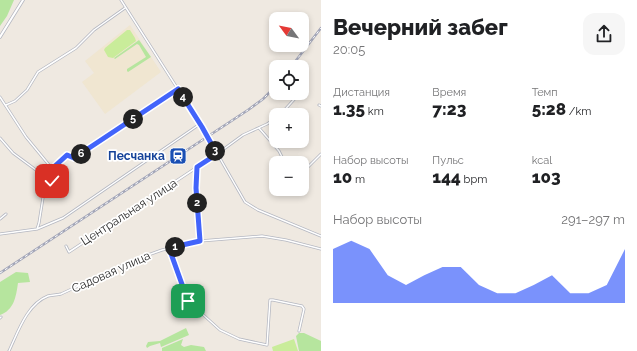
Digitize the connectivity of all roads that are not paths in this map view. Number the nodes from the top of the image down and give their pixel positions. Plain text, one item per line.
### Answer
1 (23, 0) edge
2 (121, 0) edge
3 (125, 7) junction
4 (0, 37) edge
5 (178, 89) junction
6 (0, 97) edge
7 (294, 100) edge
8 (6, 105) junction
9 (286, 108) edge
10 (269, 122) edge
11 (200, 124) junction
12 (259, 128) junction
13 (0, 138) edge
14 (217, 154) junction
15 (321, 154) edge
16 (281, 156) edge
17 (309, 166) edge
18 (197, 167) junction
19 (54, 171) junction
20 (45, 186) junction
21 (6, 214) dead end
22 (0, 219) edge
23 (39, 223) junction
24 (42, 227) junction
25 (37, 229) junction
26 (0, 234) edge
27 (321, 236) edge
28 (200, 241) junction
29 (66, 246) dead end
30 (169, 248) junction
31 (321, 249) edge
32 (299, 332) dead end
33 (9, 351) edge

1 - 4 street
2 - 3 street
3 - 5 street
3 - 8 street
5 - 11 street
5 - 19 street
6 - 8 street
7 - 9 street
8 - 19 street
10 - 12 street, Центральная улица
11 - 14 street
11 - 24 street
12 - 14 street, Центральная улица
12 - 16 street
13 - 20 street
14 - 18 street, Центральная улица
14 - 27 street
15 - 17 street
18 - 28 street
18 - 29 street, Центральная улица
19 - 20 street
20 - 23 street
21 - 22 street
23 - 24 street
23 - 25 street
24 - 25 street
25 - 26 street
28 - 30 street, Садовая улица
28 - 31 street, Садовая улица
30 - 32 street
30 - 33 street, Садовая улица

